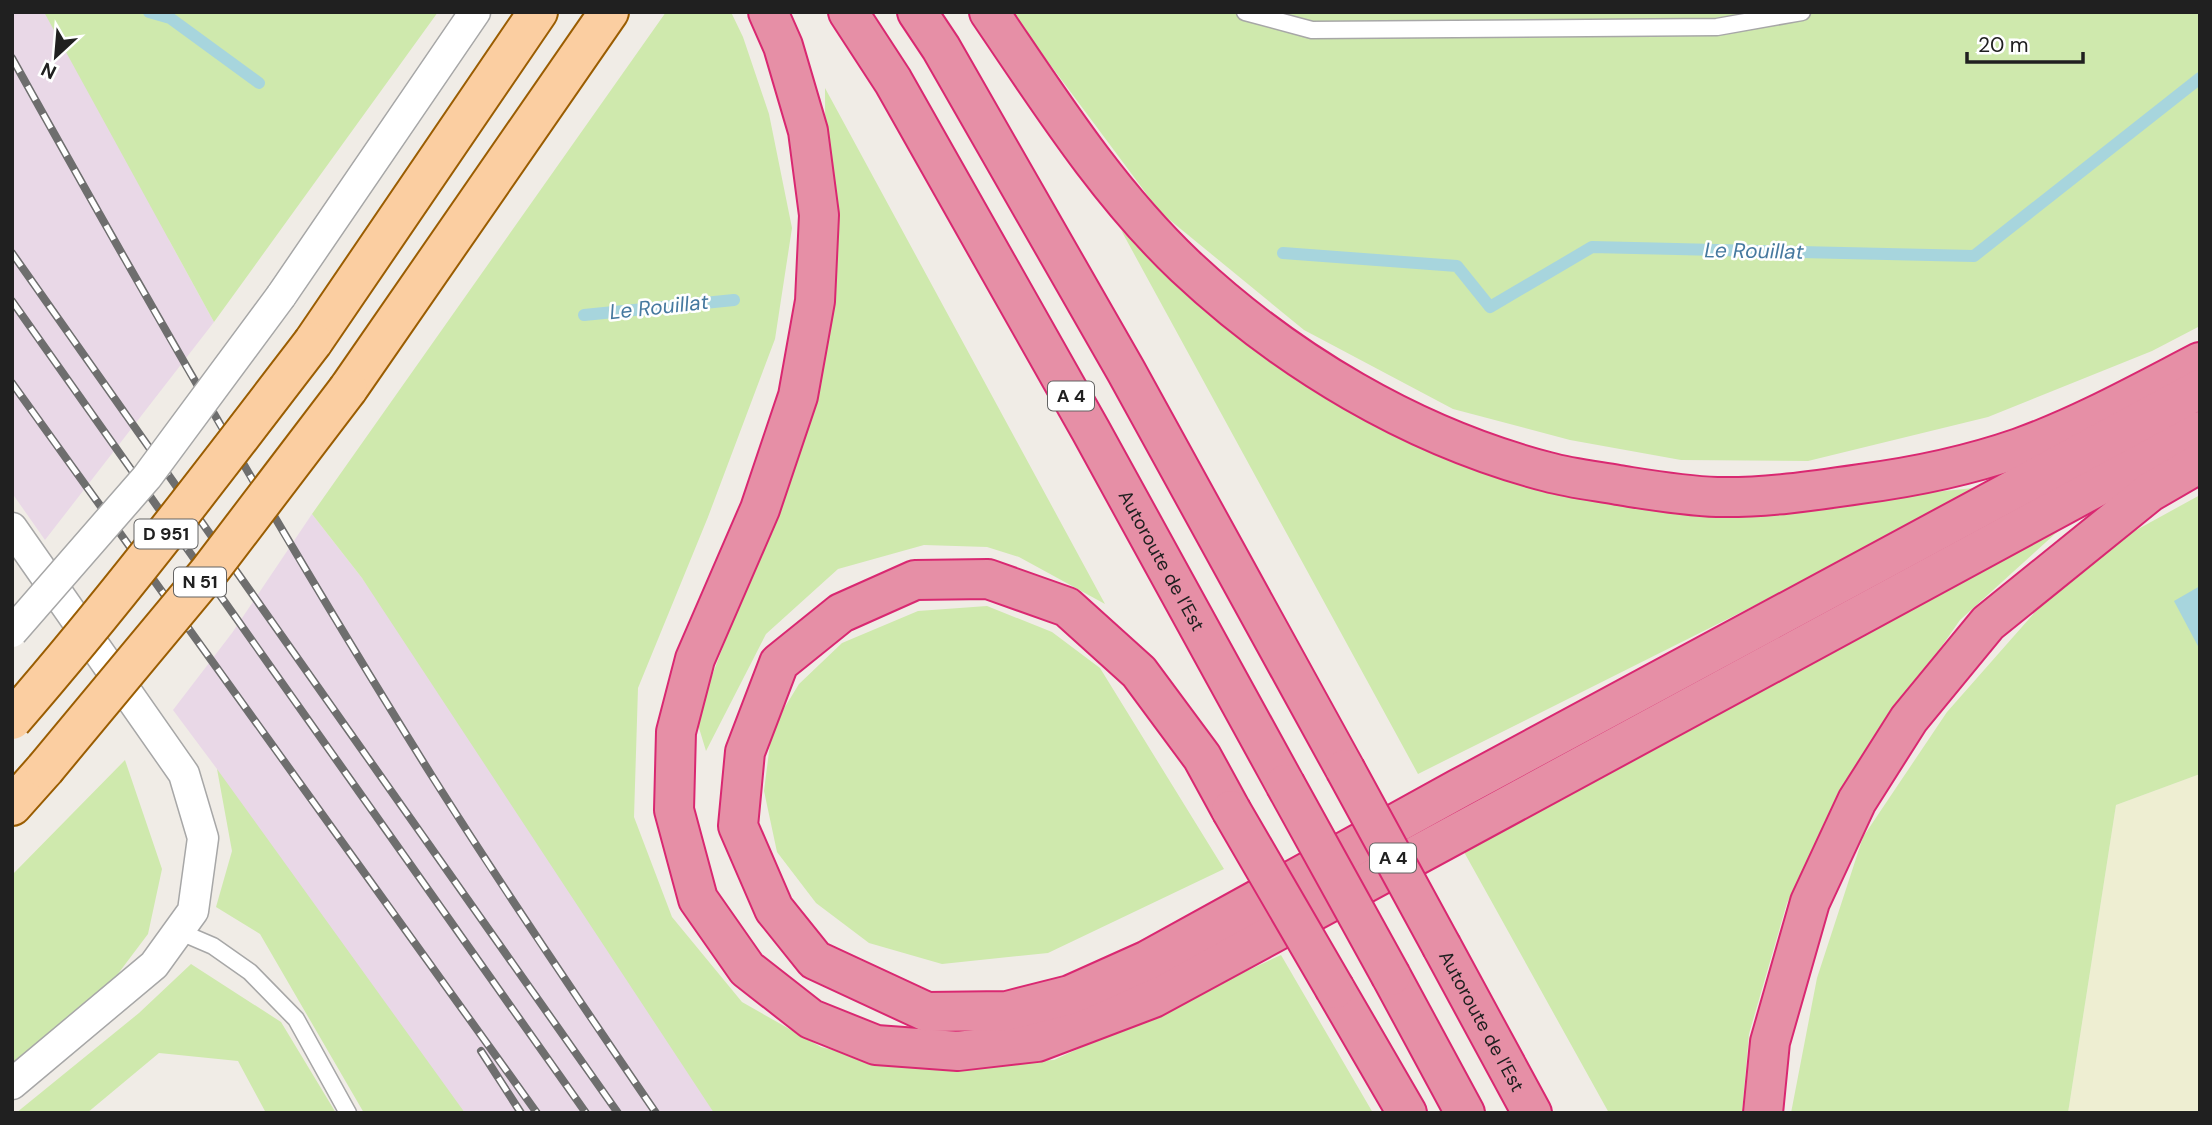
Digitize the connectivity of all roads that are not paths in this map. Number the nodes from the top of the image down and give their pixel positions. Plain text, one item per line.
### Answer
1 (475, 12) edge
2 (538, 12) edge
3 (609, 12) edge
4 (768, 12) edge
5 (848, 12) edge
6 (917, 12) edge
7 (989, 12) edge
8 (1245, 12) edge
9 (1802, 12) edge
10 (2200, 362) edge
11 (2200, 390) edge
12 (2200, 430) edge
13 (2200, 463) edge
14 (12, 528) edge
15 (12, 632) edge
16 (12, 720) edge
17 (12, 806) edge
18 (178, 931) junction
19 (12, 1084) edge
20 (348, 1113) edge
21 (1407, 1113) edge
22 (1465, 1113) edge
23 (1532, 1113) edge
24 (1763, 1113) edge

1 - 15 street, bridge
2 - 16 main road, D 951, bridge
3 - 17 main road, N 51, bridge
4 - 12 highway
5 - 22 highway, Autoroute de l’Est / A 4, bridge
6 - 23 highway, Autoroute de l’Est / A 4, bridge
7 - 10 highway
8 - 9 lane
11 - 21 highway, bridge
13 - 24 highway
14 - 18 street
18 - 19 street
18 - 20 lane

